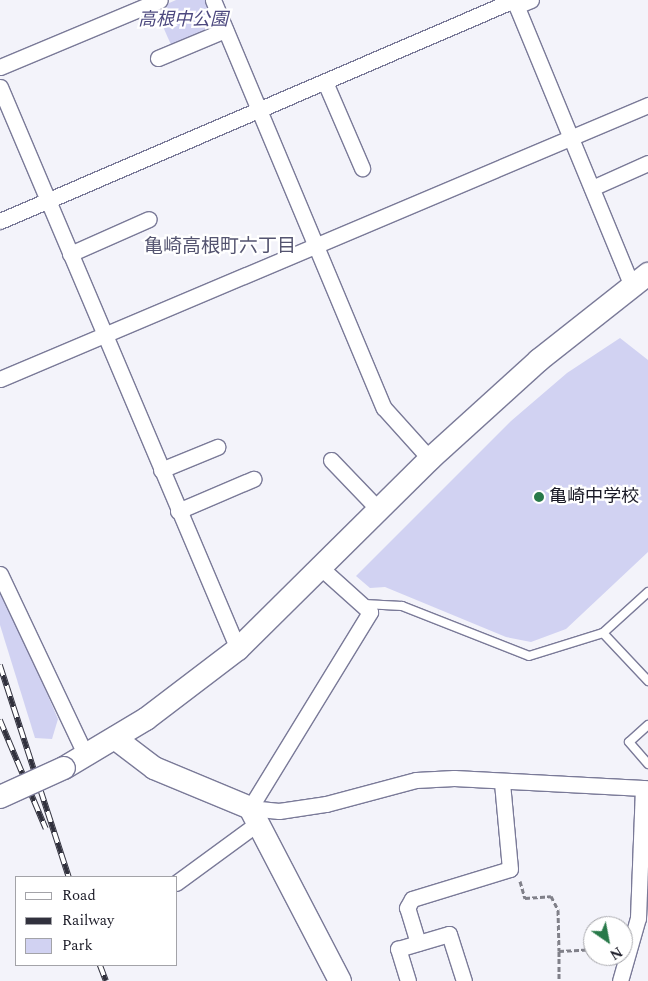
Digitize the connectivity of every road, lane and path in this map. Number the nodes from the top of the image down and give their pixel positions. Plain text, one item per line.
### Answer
1 (160, 0) edge
2 (213, 0) edge
3 (531, 0) edge
4 (514, 2) edge
5 (225, 30) junction
6 (158, 58) dead end
7 (0, 67) edge
8 (325, 82) junction
9 (0, 87) edge
10 (648, 105) edge
11 (259, 110) junction
12 (571, 138) junction
13 (648, 164) edge
14 (362, 168) dead end
15 (592, 188) junction
16 (48, 200) junction
17 (149, 219) dead end
18 (0, 221) edge
19 (316, 245) junction
20 (70, 254) junction
21 (640, 280) edge
22 (103, 336) junction
23 (0, 378) edge
24 (217, 447) dead end
25 (430, 459) junction
26 (332, 460) dead end
27 (161, 470) junction
28 (253, 479) dead end
29 (379, 510) junction
30 (178, 511) junction
31 (321, 568) junction
32 (0, 574) edge
33 (648, 592) edge
34 (360, 604) junction
35 (603, 633) junction
36 (238, 649) junction
37 (648, 681) edge
38 (648, 725) edge
39 (116, 739) junction
40 (86, 756) junction
41 (648, 764) edge
42 (502, 782) junction
43 (645, 788) edge
44 (0, 797) edge
45 (254, 815) junction
46 (510, 869) junction
47 (178, 881) edge
48 (418, 943) junction
49 (583, 950) edge
50 (559, 951) junction
51 (340, 981) edge
52 (408, 981) edge
53 (464, 981) edge
54 (560, 981) edge
55 (620, 981) edge

1 - 7 street
2 - 5 street
3 - 4 street
4 - 8 street
4 - 12 street
5 - 6 street
5 - 11 street
8 - 11 street
8 - 14 street
9 - 16 street
10 - 12 street
11 - 16 street
11 - 19 street
12 - 15 street
12 - 19 street
13 - 15 street
15 - 21 street
16 - 18 street
16 - 20 street
17 - 20 street
19 - 22 street
19 - 25 street
20 - 22 street
21 - 25 street
22 - 23 street
22 - 27 street
24 - 27 street
25 - 29 street
26 - 29 street
27 - 30 street
28 - 30 street
29 - 31 street
30 - 36 street
31 - 34 street
31 - 36 street
32 - 40 street
33 - 35 lane
34 - 35 lane
34 - 45 street
35 - 37 lane
36 - 39 street
38 - 41 lane
39 - 40 street
39 - 45 street
40 - 44 street, bridge
42 - 43 street
42 - 45 street
42 - 46 street
43 - 55 street
45 - 47 street
45 - 51 street
46 - 48 street
46 - 50 path
48 - 52 street
48 - 53 street
49 - 50 path
50 - 54 path

